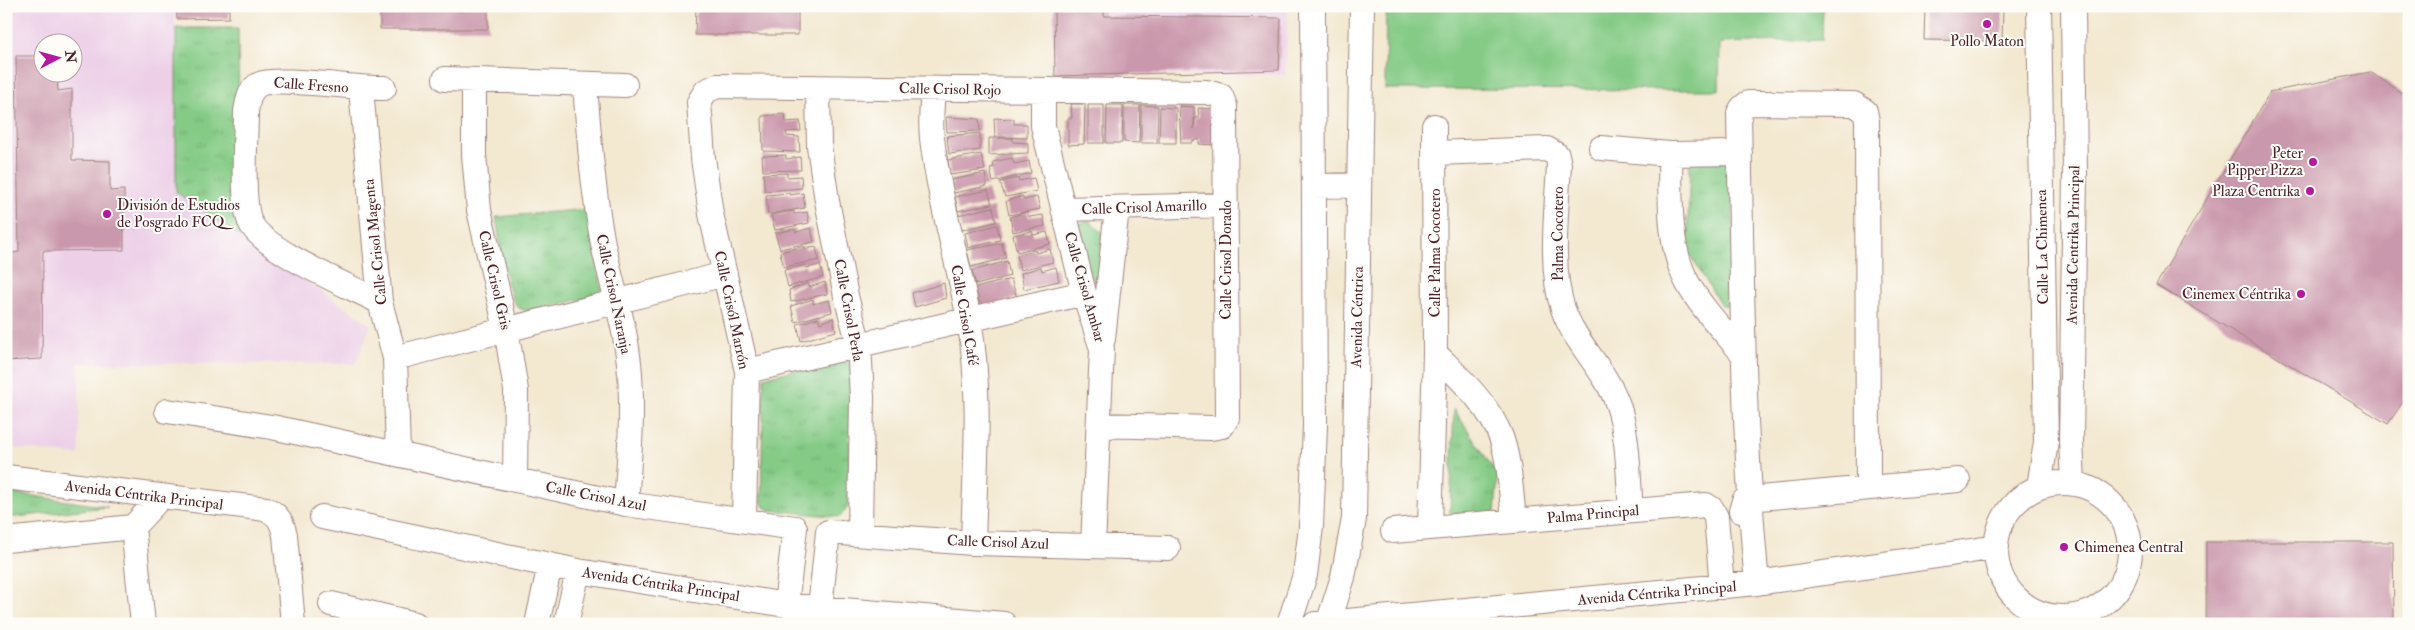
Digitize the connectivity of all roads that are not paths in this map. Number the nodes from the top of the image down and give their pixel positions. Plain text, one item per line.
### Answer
1 (1313, 6) edge
2 (1362, 6) edge
3 (2039, 6) edge
4 (2073, 6) edge
5 (445, 79) dead end
6 (474, 80) junction
7 (585, 85) junction
8 (625, 85) dead end
9 (373, 88) joint
10 (818, 88) junction
11 (933, 89) junction
12 (1043, 90) junction
13 (1207, 92) joint
14 (699, 102) joint
15 (1434, 126) dead end
16 (1601, 148) dead end
17 (1435, 153) junction
18 (1740, 153) junction
19 (1670, 154) junction
20 (1315, 186) junction
21 (1359, 186) junction
22 (1226, 205) junction
23 (1117, 208) junction
24 (1063, 210) junction
25 (725, 274) junction
26 (1084, 293) junction
27 (380, 302) junction
28 (617, 303) junction
29 (969, 320) junction
30 (506, 329) junction
31 (859, 345) junction
32 (1102, 349) junction
33 (1435, 352) junction
34 (1743, 354) junction
35 (395, 358) junction
36 (746, 371) junction
37 (168, 411) dead end
38 (1099, 425) junction
39 (398, 453) junction
40 (6, 477) edge
41 (514, 480) junction
42 (1958, 480) dead end
43 (2073, 483) junction
44 (1868, 487) junction
45 (2039, 487) junction
46 (160, 498) junction
47 (1749, 499) junction
48 (626, 504) junction
49 (1631, 511) junction
50 (322, 518) dead end
51 (744, 520) junction
52 (1514, 520) junction
53 (134, 527) junction
54 (1430, 528) junction
55 (1393, 531) dead end
56 (860, 533) junction
57 (6, 540) edge
58 (973, 543) junction
59 (1093, 546) junction
60 (1996, 547) junction
61 (1168, 548) dead end
62 (550, 565) junction
63 (578, 571) junction
64 (1752, 584) junction
65 (1722, 587) junction
66 (331, 604) dead end
67 (786, 605) junction
68 (820, 608) junction
69 (360, 618) edge
70 (1324, 623) edge
71 (143, 624) edge
72 (293, 624) edge
73 (415, 624) edge
74 (537, 624) edge
75 (566, 624) edge
76 (1004, 624) edge
77 (1289, 624) edge

1 - 20 street
2 - 21 street, Avenida Céntrica
3 - 45 street, Calle La Chimenea
4 - 43 street, Avenida Centrika Principal
5 - 6 street
6 - 7 street
6 - 30 street, Calle Crisol Gris
7 - 8 street
7 - 28 street, Calle Crisol Naranja
9 - 27 street, Calle Crisol Magenta
9 - 27 street, Calle Fresno
10 - 11 street, Calle Crisol Rojo
10 - 14 street, Calle Crisol Rojo
10 - 31 street, Calle Crisol Perla
11 - 12 street, Calle Crisol Rojo
11 - 29 street, Calle Crisol Café
12 - 13 street, Calle Crisol Rojo
12 - 24 street, Calle Crisol Ambar
13 - 22 street, Calle Crisol Dorado
14 - 25 street, Calle Crisól Marrón
15 - 17 street, Calle Palma Cocotero
16 - 19 street
17 - 33 street, Calle Palma Cocotero
17 - 49 street, Palma Cocotero
18 - 19 street
18 - 34 street
18 - 44 street
19 - 34 street
20 - 21 street
20 - 77 street
21 - 70 street, Avenida Céntrica
22 - 23 street, Calle Crisol Amarillo
22 - 38 street, Calle Crisol Dorado
23 - 24 street, Calle Crisol Amarillo
23 - 32 street
24 - 26 street, Calle Crisol Ambar
25 - 28 street
25 - 36 street, Calle Crisól Marrón
26 - 29 street
26 - 32 street, Calle Crisol Ambar
27 - 35 street, Calle Crisol Magenta
28 - 30 street
28 - 48 street, Calle Crisol Naranja
29 - 31 street
29 - 58 street, Calle Crisol Café
30 - 35 street
30 - 41 street, Calle Crisol Gris
31 - 36 street
31 - 56 street, Calle Crisol Perla
32 - 38 street, Calle Crisol Ambar
33 - 52 street
33 - 54 street, Calle Palma Cocotero
34 - 47 street
35 - 39 street, Calle Crisol Magenta
36 - 51 street, Calle Crisól Marrón
37 - 39 street, Calle Crisol Azul
38 - 59 street, Calle Crisol Ambar
39 - 41 street, Calle Crisol Azul
40 - 46 street, Avenida Céntrika Principal
41 - 48 street, Calle Crisol Azul
42 - 44 street
43 - 45 street
43 - 60 street
44 - 47 street
45 - 60 street
46 - 53 street
46 - 72 street, Avenida Céntrika Principal
47 - 64 street
48 - 51 street, Calle Crisol Azul
49 - 52 street, Palma Principal
49 - 65 street, Palma Principal
50 - 62 street, Avenida Céntrika Principal
51 - 67 street, Calle Crisol Azul
52 - 54 street, Palma Principal
53 - 57 street
53 - 71 street
54 - 55 street, Palma Principal
56 - 58 street, Calle Crisol Azul
56 - 68 street, Calle Crisol Azul
58 - 59 street, Calle Crisol Azul
59 - 61 street, Calle Crisol Azul
60 - 64 street, Avenida Céntrika Principal
62 - 63 street, Avenida Céntrika Principal
62 - 74 street
63 - 67 street, Avenida Céntrika Principal
63 - 75 street
64 - 65 street, Avenida Céntrika Principal
65 - 70 street, Avenida Céntrika Principal
66 - 69 street
67 - 68 street, Avenida Céntrika Principal
68 - 76 street, Avenida Céntrika Principal
69 - 73 street

